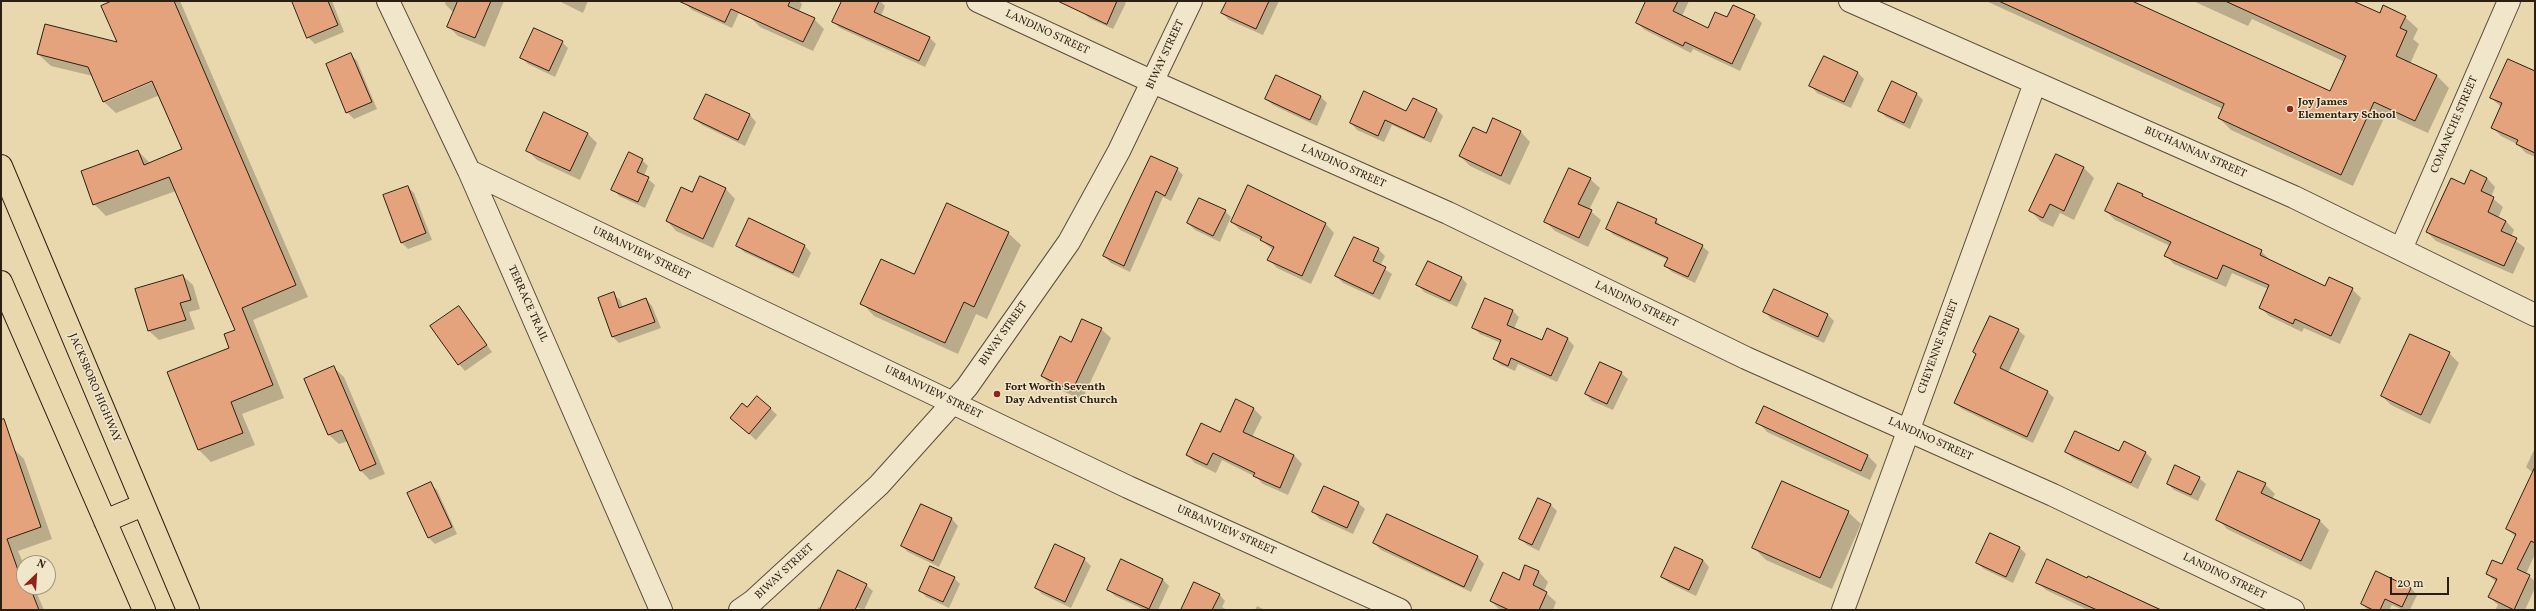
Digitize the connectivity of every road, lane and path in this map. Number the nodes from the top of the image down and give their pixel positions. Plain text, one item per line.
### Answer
1 (388, 1) edge
2 (978, 1) edge
3 (1191, 1) edge
4 (1850, 1) edge
5 (2509, 1) edge
6 (1153, 82) junction
7 (2035, 83) junction
8 (1, 166) edge
9 (469, 171) junction
10 (2401, 249) junction
11 (1, 282) edge
12 (2535, 315) edge
13 (953, 403) junction
14 (1909, 430) junction
15 (143, 505) junction
16 (105, 521) junction
17 (144, 610) edge
18 (188, 610) edge
19 (661, 610) edge
20 (740, 610) edge
21 (1400, 610) edge
22 (1843, 610) edge
23 (2293, 610) edge

1 - 9 street, TERRACE TRAIL
2 - 6 street, LANDINO STREET
3 - 6 street, BIWAY STREET
4 - 7 street, BUCHANNAN STREET
5 - 10 street, COMANCHE STREET
6 - 13 street, BIWAY STREET
6 - 14 street, LANDINO STREET
7 - 10 street, BUCHANNAN STREET
7 - 14 street, CHEYENNE STREET
8 - 15 main road, JACKSBORO HIGHWAY
9 - 13 street, URBANVIEW STREET
9 - 19 street, TERRACE TRAIL
10 - 12 street, BUCHANNAN STREET
11 - 16 main road
13 - 20 street, BIWAY STREET
13 - 21 street, URBANVIEW STREET
14 - 22 street, CHEYENNE STREET
14 - 23 street, LANDINO STREET
15 - 16 main road
15 - 18 main road, JACKSBORO HIGHWAY
16 - 17 main road

